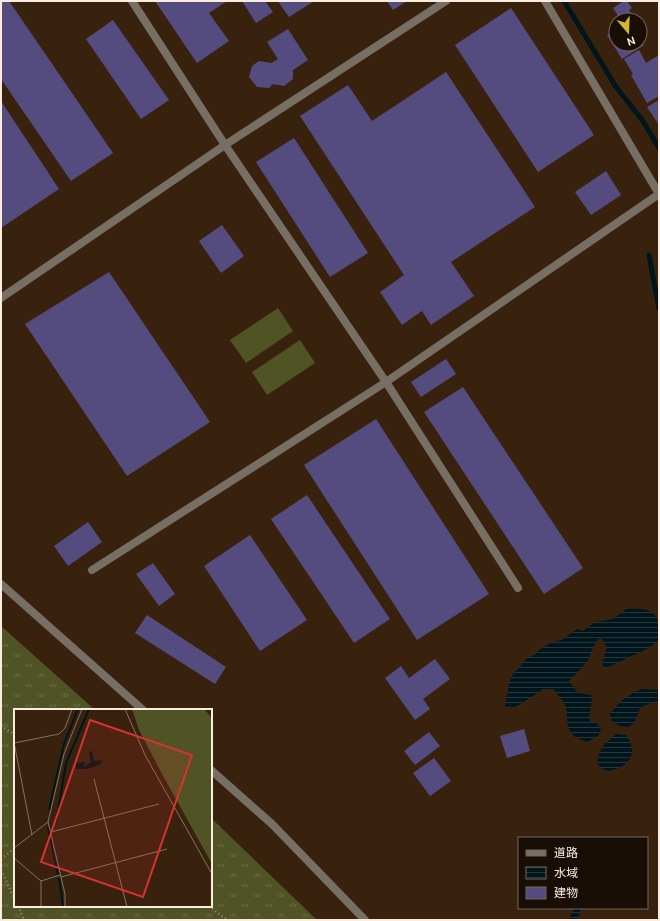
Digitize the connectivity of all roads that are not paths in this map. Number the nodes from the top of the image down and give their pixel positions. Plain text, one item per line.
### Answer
1 (132, 1) edge
2 (446, 1) edge
3 (545, 1) edge
4 (225, 145) junction
5 (659, 194) edge
6 (1, 298) edge
7 (386, 382) junction
8 (92, 570) dead end
9 (1, 584) edge
10 (518, 588) dead end
11 (142, 709) edge
12 (212, 771) edge
13 (365, 920) edge

1 - 4 street
2 - 4 street
3 - 5 street
4 - 6 street
4 - 7 street
5 - 7 street
7 - 8 street
7 - 10 street
9 - 11 street
12 - 13 street

